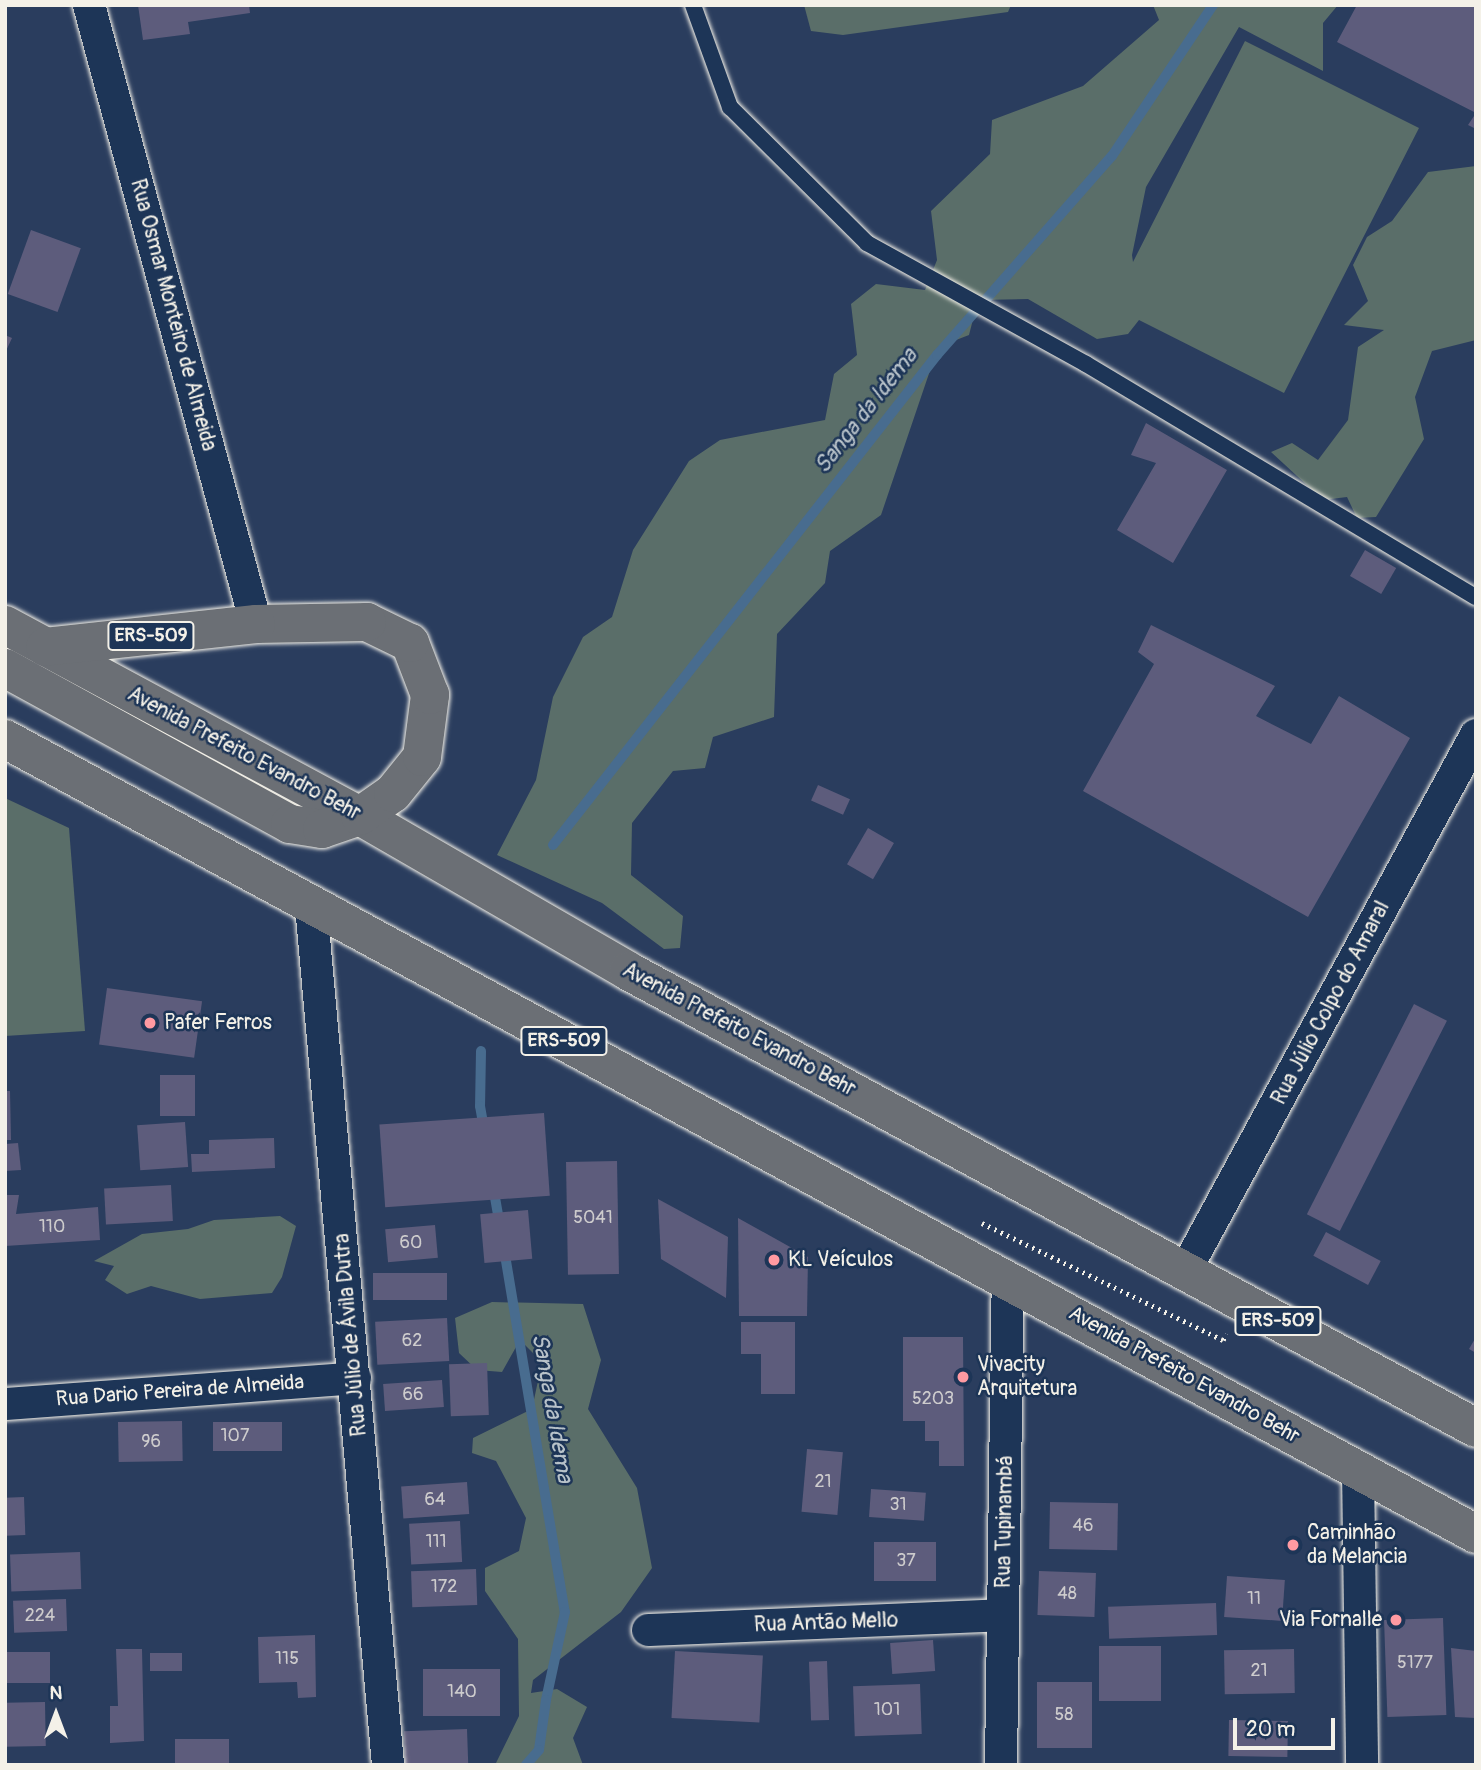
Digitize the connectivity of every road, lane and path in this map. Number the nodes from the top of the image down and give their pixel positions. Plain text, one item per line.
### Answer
1 (89, 5) edge
2 (693, 5) edge
3 (1476, 597) edge
4 (256, 624) junction
5 (5, 625) edge
6 (45, 647) junction
7 (5, 668) edge
8 (1476, 735) edge
9 (5, 738) edge
10 (360, 816) junction
11 (311, 905) junction
12 (963, 1255) junction
13 (1185, 1271) junction
14 (1008, 1279) junction
15 (1241, 1300) junction
16 (355, 1378) junction
17 (5, 1404) edge
18 (1476, 1428) edge
19 (1359, 1470) junction
20 (1476, 1534) edge
21 (1003, 1615) junction
22 (648, 1630) dead end
23 (388, 1765) edge
24 (1001, 1765) edge
25 (1362, 1765) edge

1 - 4 street, Rua Osmar Monteiro de Almeida
2 - 3 lane
4 - 6 highway, ERS-509
4 - 10 highway, ERS-509
5 - 6 highway, Avenida Prefeito Evandro Behr / ERS-509
6 - 10 highway, Avenida Prefeito Evandro Behr / ERS-509
7 - 10 highway, ERS-509
8 - 13 street, Rua Júlio Colpo do Amaral
9 - 11 highway, Avenida Prefeito Evandro Behr / ERS-509
10 - 13 highway, Avenida Prefeito Evandro Behr / ERS-509
11 - 12 highway, Avenida Prefeito Evandro Behr / ERS-509
11 - 16 street, Rua Júlio de Ávila Dutra
12 - 14 highway, Avenida Prefeito Evandro Behr / ERS-509
12 - 15 path
13 - 15 highway, Avenida Prefeito Evandro Behr / ERS-509
14 - 19 highway, Avenida Prefeito Evandro Behr / ERS-509
14 - 21 street, Rua Tupinambá
15 - 18 highway, Avenida Prefeito Evandro Behr / ERS-509
16 - 17 street, Rua Dario Pereira de Almeida
16 - 23 street, Rua Júlio de Ávila Dutra
19 - 20 highway, Avenida Prefeito Evandro Behr / ERS-509
19 - 25 street
21 - 22 street, Rua Antão Mello
21 - 24 street, Rua Tupinambá

